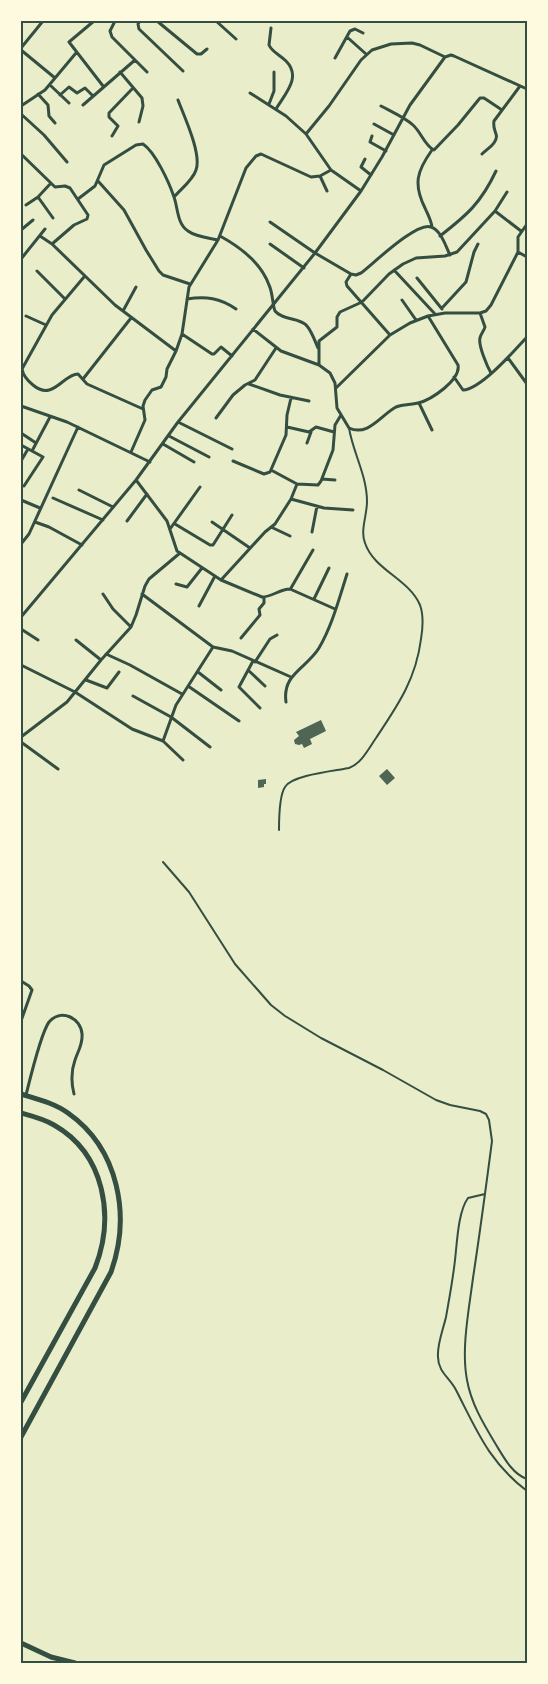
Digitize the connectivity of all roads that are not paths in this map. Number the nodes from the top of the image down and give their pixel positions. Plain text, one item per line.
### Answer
1 (43, 21) edge
2 (94, 21) edge
3 (115, 21) edge
4 (140, 21) edge
5 (157, 21) edge
6 (216, 21) edge
7 (271, 28) dead end
8 (363, 33) dead end
9 (347, 37) junction
10 (236, 39) dead end
11 (21, 49) edge
12 (207, 49) dead end
13 (76, 52) junction
14 (366, 54) junction
15 (445, 57) junction
16 (335, 58) dead end
17 (135, 60) junction
18 (183, 71) dead end
19 (120, 72) junction
20 (147, 72) dead end
21 (274, 72) dead end
22 (55, 78) junction
23 (50, 85) junction
24 (103, 86) junction
25 (520, 86) junction
26 (133, 88) junction
27 (527, 89) edge
28 (250, 93) dead end
29 (38, 94) junction
30 (60, 95) junction
31 (92, 96) junction
32 (178, 100) dead end
33 (69, 103) dead end
34 (269, 104) junction
35 (83, 105) dead end
36 (21, 106) edge
37 (381, 106) dead end
38 (276, 109) junction
39 (502, 110) junction
40 (21, 114) edge
41 (402, 118) junction
42 (139, 122) dead end
43 (55, 123) dead end
44 (374, 124) dead end
45 (306, 134) junction
46 (394, 135) junction
47 (112, 136) dead end
48 (372, 136) dead end
49 (432, 150) junction
50 (386, 151) junction
51 (21, 154) edge
52 (482, 154) dead end
53 (365, 159) dead end
54 (68, 162) dead end
55 (331, 170) junction
56 (496, 171) dead end
57 (320, 176) junction
58 (371, 176) junction
59 (98, 180) junction
60 (52, 183) junction
61 (327, 191) dead end
62 (361, 191) junction
63 (507, 192) dead end
64 (38, 197) junction
65 (174, 197) junction
66 (78, 199) junction
67 (26, 205) dead end
68 (495, 211) junction
69 (52, 218) dead end
70 (33, 220) dead end
71 (270, 222) dead end
72 (527, 224) edge
73 (432, 227) junction
74 (44, 229) dead end
75 (21, 230) edge
76 (521, 231) junction
77 (40, 236) junction
78 (440, 236) junction
79 (219, 238) junction
80 (52, 244) junction
81 (270, 244) dead end
82 (478, 244) dead end
83 (518, 252) junction
84 (316, 253) junction
85 (450, 255) junction
86 (527, 257) edge
87 (21, 259) edge
88 (304, 268) junction
89 (394, 270) junction
90 (37, 271) dead end
91 (351, 274) junction
92 (84, 277) junction
93 (417, 278) dead end
94 (190, 284) junction
95 (136, 287) dead end
96 (64, 299) junction
97 (187, 299) junction
98 (402, 300) dead end
99 (362, 302) junction
100 (273, 306) junction
101 (442, 308) junction
102 (236, 309) dead end
103 (123, 311) junction
104 (445, 313) junction
105 (480, 313) junction
106 (435, 314) junction
107 (26, 316) dead end
108 (428, 316) junction
109 (131, 318) junction
110 (416, 320) junction
111 (46, 325) junction
112 (253, 329) junction
113 (182, 334) junction
114 (390, 335) junction
115 (527, 337) edge
116 (276, 348) junction
117 (318, 348) junction
118 (176, 351) junction
119 (232, 356) junction
120 (508, 358) junction
121 (319, 366) junction
122 (491, 373) junction
123 (454, 377) junction
124 (83, 379) junction
125 (248, 383) junction
126 (527, 384) edge
127 (336, 388) junction
128 (291, 398) junction
129 (309, 401) dead end
130 (418, 403) junction
131 (21, 406) edge
132 (144, 409) junction
133 (341, 415) junction
134 (50, 417) junction
135 (216, 418) dead end
136 (178, 422) junction
137 (78, 427) junction
138 (286, 427) junction
139 (349, 428) junction
140 (432, 430) dead end
141 (311, 431) junction
142 (334, 432) junction
143 (21, 434) edge
144 (169, 436) junction
145 (36, 443) junction
146 (307, 443) dead end
147 (163, 444) junction
148 (21, 445) edge
149 (232, 449) dead end
150 (30, 450) junction
151 (131, 452) junction
152 (209, 457) dead end
153 (21, 461) edge
154 (233, 461) dead end
155 (150, 462) junction
156 (194, 462) dead end
157 (271, 470) junction
158 (322, 478) junction
159 (136, 480) junction
160 (335, 480) dead end
161 (297, 484) junction
162 (24, 486) dead end
163 (200, 487) dead end
164 (79, 490) dead end
165 (146, 494) junction
166 (53, 498) dead end
167 (291, 499) junction
168 (21, 500) edge
169 (318, 506) junction
170 (113, 507) junction
171 (40, 508) junction
172 (353, 510) dead end
173 (232, 514) dead end
174 (103, 520) junction
175 (127, 521) dead end
176 (34, 522) junction
177 (212, 522) dead end
178 (175, 524) junction
179 (271, 527) junction
180 (170, 529) junction
181 (223, 530) junction
182 (312, 532) dead end
183 (290, 536) dead end
184 (21, 544) edge
185 (82, 545) junction
186 (250, 548) junction
187 (313, 550) dead end
188 (180, 553) junction
189 (202, 568) junction
190 (329, 568) dead end
191 (347, 574) dead end
192 (215, 576) junction
193 (221, 580) junction
194 (176, 584) dead end
195 (290, 588) junction
196 (104, 594) dead end
197 (142, 594) junction
198 (264, 597) junction
199 (314, 599) junction
200 (198, 606) dead end
201 (335, 609) junction
202 (21, 617) edge
203 (131, 627) junction
204 (21, 629) edge
205 (277, 635) dead end
206 (241, 638) dead end
207 (38, 640) dead end
208 (76, 640) dead end
209 (213, 647) junction
210 (106, 654) junction
211 (101, 660) junction
212 (254, 661) junction
213 (21, 665) edge
214 (248, 670) junction
215 (119, 672) dead end
216 (198, 672) junction
217 (291, 677) junction
218 (86, 680) junction
219 (188, 686) junction
220 (265, 686) dead end
221 (221, 690) dead end
222 (75, 692) junction
223 (182, 694) junction
224 (133, 696) dead end
225 (286, 702) dead end
226 (260, 708) dead end
227 (171, 717) junction
228 (239, 721) dead end
229 (21, 737) edge
230 (163, 741) junction
231 (21, 742) edge
232 (210, 747) dead end
233 (183, 760) dead end
234 (58, 769) dead end
235 (279, 830) dead end
236 (164, 862) dead end
237 (21, 981) edge
238 (21, 1021) edge
239 (74, 1094) dead end
240 (23, 1095) edge
241 (21, 1113) edge
242 (485, 1194) junction
243 (21, 1402) edge
244 (21, 1437) edge
245 (527, 1479) edge
246 (527, 1491) edge
247 (21, 1642) edge
248 (75, 1663) edge

1 - 11 street
2 - 13 street
3 - 17 street
4 - 18 street
5 - 12 street
6 - 10 street
7 - 38 street
8 - 9 street
9 - 14 street
9 - 16 street
11 - 22 street
13 - 22 street
13 - 24 street
14 - 15 street
14 - 45 street
15 - 25 street
15 - 41 street
17 - 19 street
17 - 20 street
19 - 24 street
19 - 26 street
21 - 34 street
22 - 23 street
23 - 29 street
23 - 30 street
24 - 31 street
25 - 27 street
25 - 39 street
26 - 42 street
26 - 47 street
28 - 34 street
29 - 36 street
29 - 43 street
30 - 31 street
30 - 33 street
31 - 35 street
32 - 65 street
34 - 38 street
37 - 41 street
38 - 45 street
39 - 49 street
39 - 52 street
40 - 54 street
41 - 46 street
41 - 49 street
44 - 46 street
45 - 55 street
46 - 50 street
48 - 50 street
49 - 73 street
50 - 58 street
51 - 60 street
53 - 58 street
55 - 57 street
55 - 62 street
56 - 78 street
57 - 61 street
57 - 79 street
58 - 62 street
59 - 65 street
59 - 66 street
59 - 94 street
60 - 64 street
60 - 66 street
62 - 84 street
63 - 68 street
64 - 67 street
64 - 69 street
65 - 79 street
66 - 80 street
68 - 76 street
68 - 85 street
70 - 75 street
71 - 84 street
72 - 76 street
73 - 78 street
73 - 91 street
74 - 77 street
76 - 83 street
77 - 80 street
77 - 87 street
78 - 85 street
79 - 94 street
79 - 100 street
80 - 92 street
81 - 88 street
82 - 101 street
83 - 86 street
83 - 105 street
84 - 88 street
84 - 91 street
85 - 89 street
88 - 100 street
89 - 99 street
89 - 106 street
90 - 96 street
91 - 99 street
92 - 96 street
92 - 103 street
93 - 101 street
94 - 97 street
95 - 103 street
96 - 111 street
97 - 102 street
97 - 113 street
98 - 110 street
99 - 114 street
99 - 117 street
100 - 112 street
100 - 117 street
101 - 104 street
103 - 109 street
104 - 105 street
104 - 106 street
105 - 122 street
106 - 108 street
107 - 111 street
108 - 110 street
108 - 123 street
109 - 118 street
109 - 124 street
110 - 114 street
111 - 124 street
112 - 116 street
112 - 119 street
113 - 118 street
113 - 119 street
114 - 127 street
115 - 120 street
116 - 121 street
116 - 125 street
117 - 121 street
118 - 132 street
119 - 136 street
120 - 122 street
120 - 126 street
121 - 127 street
122 - 123 street
123 - 130 street
124 - 132 street
125 - 128 street
125 - 135 street
127 - 133 street
128 - 129 street
128 - 138 street
130 - 139 street
130 - 140 street
131 - 134 street
132 - 151 street
133 - 139 street
133 - 142 street
134 - 137 street
134 - 145 street
136 - 144 street
136 - 149 street
137 - 151 street
137 - 171 street
138 - 141 street
138 - 157 street
139 - 235 lane
141 - 142 street
141 - 146 street
142 - 158 street
143 - 145 street
144 - 147 street
144 - 152 street
145 - 150 street
147 - 155 street
147 - 156 street
148 - 150 street
150 - 153 street
150 - 162 street
151 - 155 street
154 - 157 street
155 - 159 street
157 - 161 street
158 - 160 street
158 - 161 street
159 - 165 street
159 - 170 street
161 - 167 street
163 - 178 street
164 - 170 street
165 - 175 street
165 - 180 street
166 - 174 street
167 - 169 street
167 - 179 street
168 - 171 street
169 - 172 street
169 - 182 street
170 - 174 street
171 - 176 street
173 - 181 street
174 - 185 street
176 - 184 street
176 - 185 street
177 - 181 street
178 - 180 street
178 - 181 street
179 - 183 street
179 - 186 street
180 - 188 street
181 - 186 street
185 - 202 street
186 - 193 street
187 - 195 street
188 - 189 street
188 - 197 street
189 - 192 street
189 - 194 street
190 - 199 street
191 - 201 street
192 - 193 street
192 - 200 street
193 - 198 street
195 - 198 street
195 - 199 street
196 - 203 street
197 - 203 street
197 - 209 street
198 - 206 street
199 - 201 street
201 - 217 street
203 - 210 street
204 - 207 street
205 - 212 street
208 - 211 street
209 - 212 street
209 - 216 street
210 - 211 street
210 - 223 street
211 - 218 street
212 - 214 street
212 - 217 street
213 - 222 street
214 - 220 street
214 - 226 street
215 - 218 street
216 - 219 street
216 - 221 street
217 - 225 street
218 - 222 street
219 - 223 street
219 - 228 street
222 - 229 street
222 - 230 street
223 - 227 street
224 - 227 street
227 - 230 street
227 - 232 street
230 - 233 street
231 - 234 street
236 - 242 lane
237 - 238 street
239 - 240 street
240 - 244 main road
241 - 243 main road
242 - 245 lane
242 - 246 lane
247 - 248 main road

